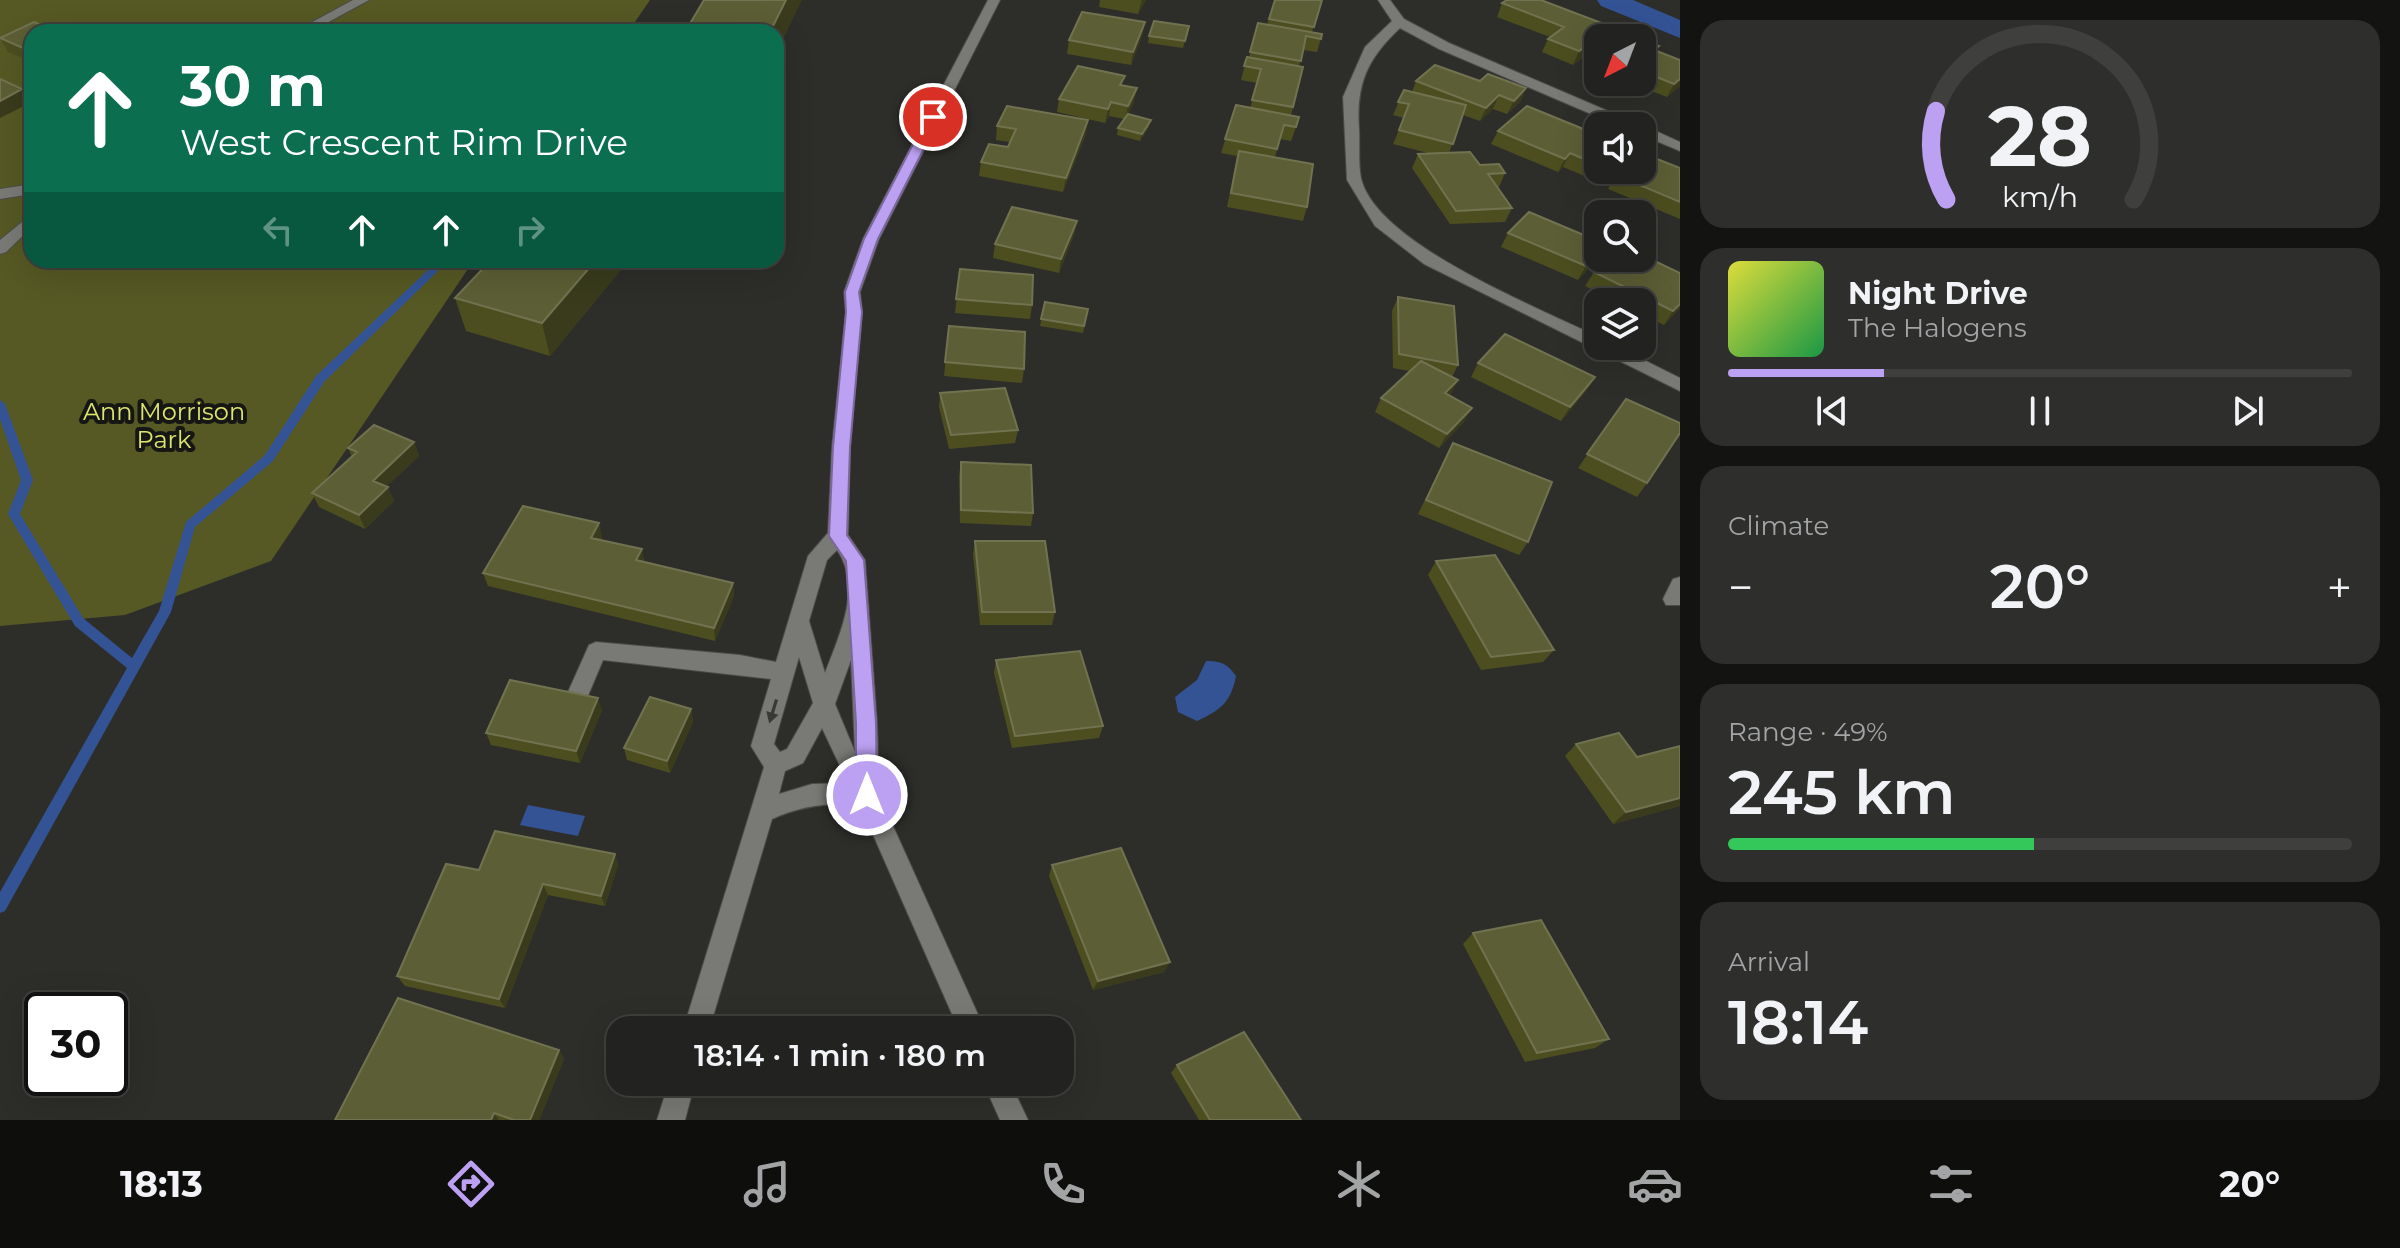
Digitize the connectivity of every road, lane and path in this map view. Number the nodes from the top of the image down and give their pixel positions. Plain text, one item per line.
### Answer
1 (363, 0) edge
2 (994, 0) edge
3 (1384, 0) edge
4 (1399, 22) junction
5 (316, 24) edge
6 (1598, 112) edge
7 (1656, 136) edge
8 (1680, 147) edge
9 (24, 190) edge
10 (0, 194) edge
11 (24, 226) edge
12 (0, 249) edge
13 (1584, 337) edge
14 (1630, 360) edge
15 (1680, 385) edge
16 (838, 536) junction
17 (858, 613) junction
18 (799, 622) junction
19 (784, 672) junction
20 (579, 692) edge
21 (824, 705) junction
22 (776, 765) junction
23 (867, 795) junction
24 (759, 813) junction
25 (700, 1016) edge
26 (966, 1016) edge
27 (678, 1096) edge
28 (1003, 1096) edge
29 (671, 1120) edge
30 (1014, 1120) edge

1 - 5 street
2 - 16 street
3 - 4 street
4 - 6 street
4 - 13 street
7 - 8 street
9 - 10 street
11 - 12 street
14 - 15 street
16 - 17 street
16 - 18 street
17 - 21 street
17 - 23 street
18 - 19 street
18 - 21 street
19 - 20 street
19 -> 22 street
21 - 22 street
21 - 23 street
22 - 24 street
23 - 24 street
23 - 26 street
24 - 25 street
27 - 29 street
28 - 30 street

